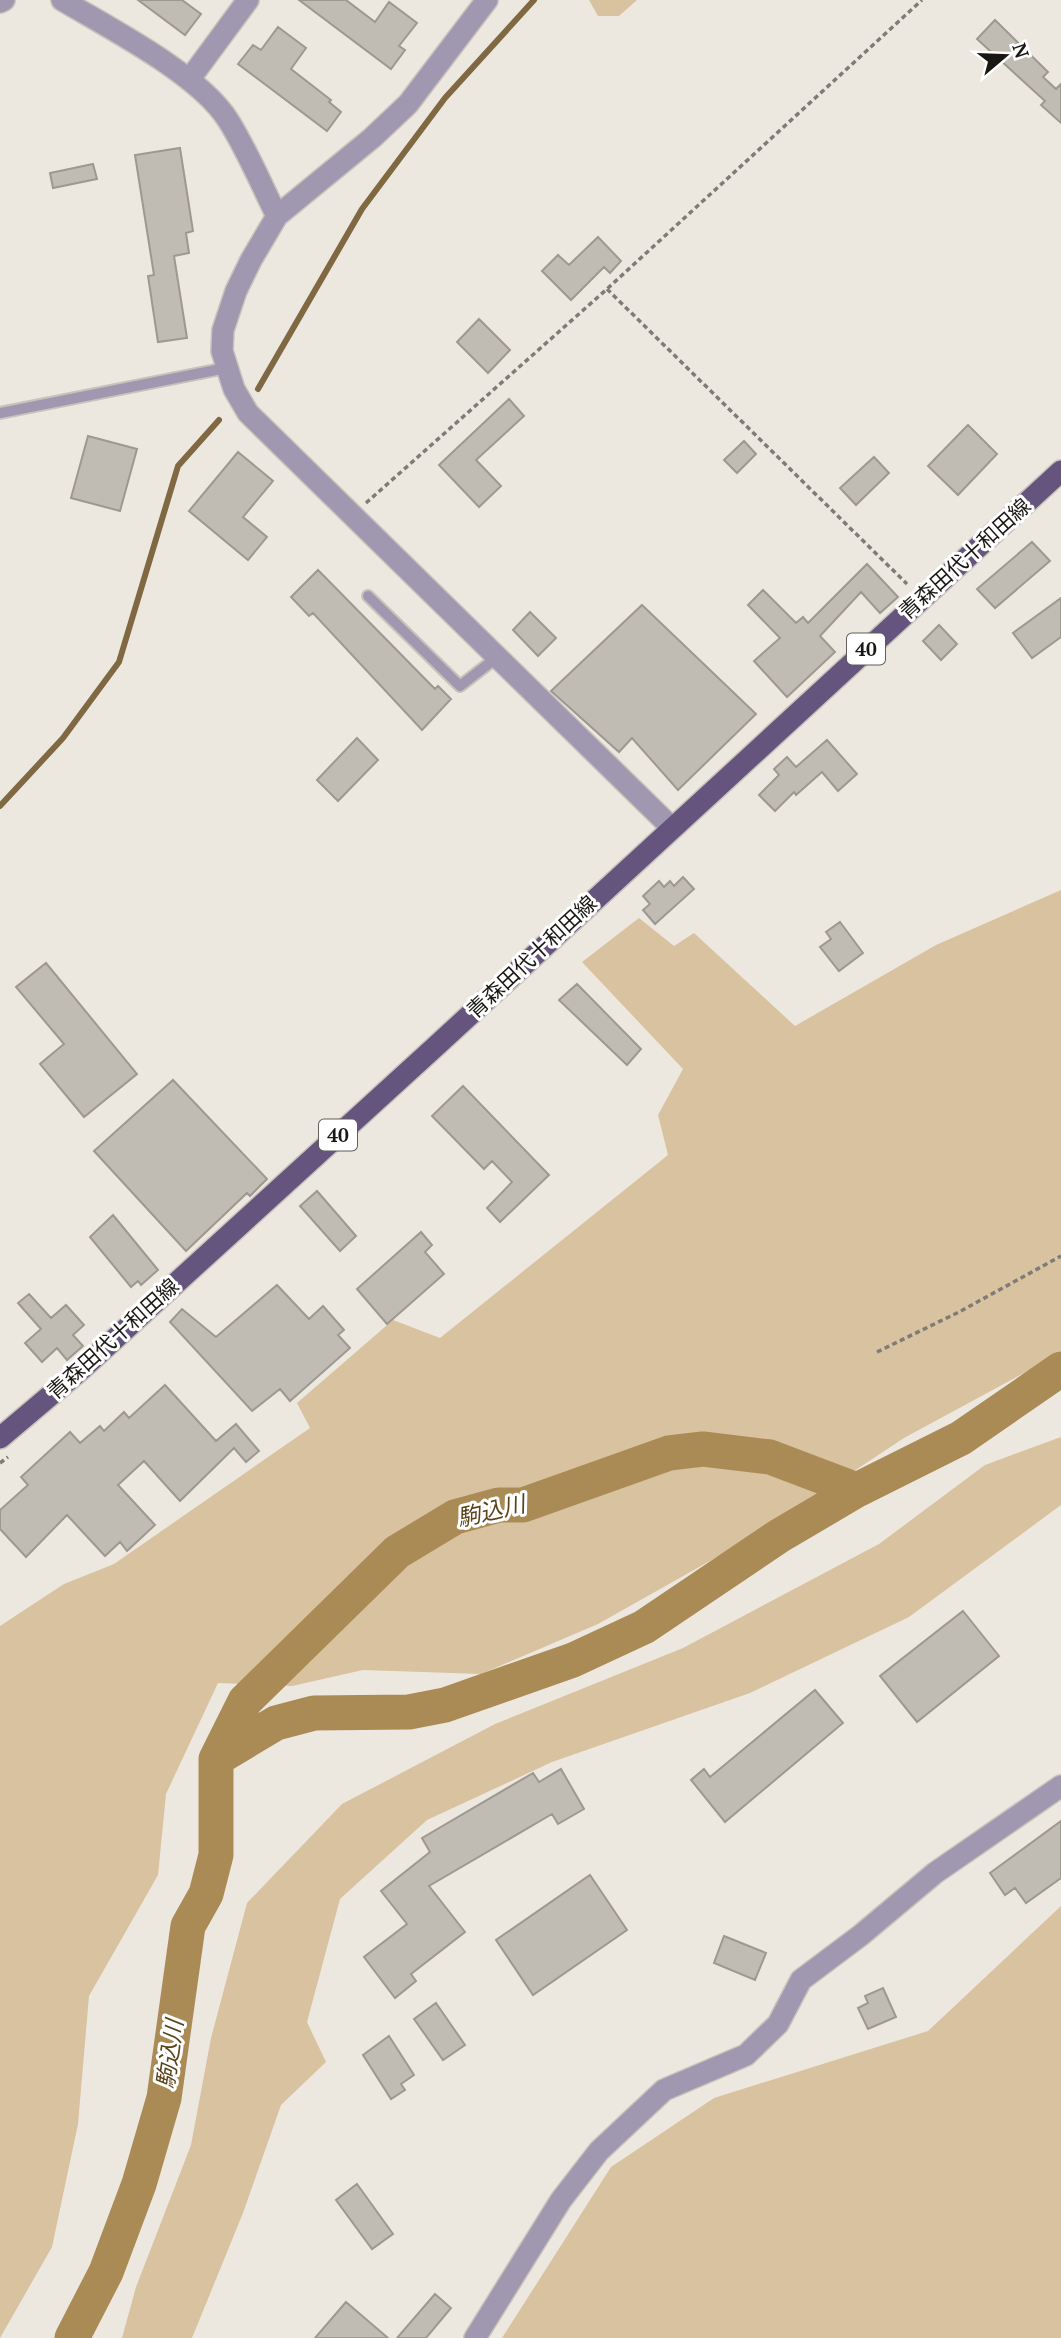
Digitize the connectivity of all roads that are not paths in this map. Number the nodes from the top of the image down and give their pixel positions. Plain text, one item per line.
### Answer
1 (62, 0) edge
2 (248, 0) edge
3 (487, 0) edge
4 (189, 80) junction
5 (277, 216) junction
6 (226, 368) junction
7 (0, 413) edge
8 (1061, 471) edge
9 (368, 596) dead end
10 (496, 658) junction
11 (672, 828) junction
12 (0, 1438) edge
13 (1061, 1786) edge
14 (475, 2338) edge

1 - 4 street
2 - 4 street
3 - 5 street
4 - 5 street
5 - 6 street
6 - 7 lane
6 - 10 street
8 - 11 main road, 青森田代十和田線 / 40
9 - 10 lane
10 - 11 street
11 - 12 main road, 青森田代十和田線 / 40
13 - 14 street

